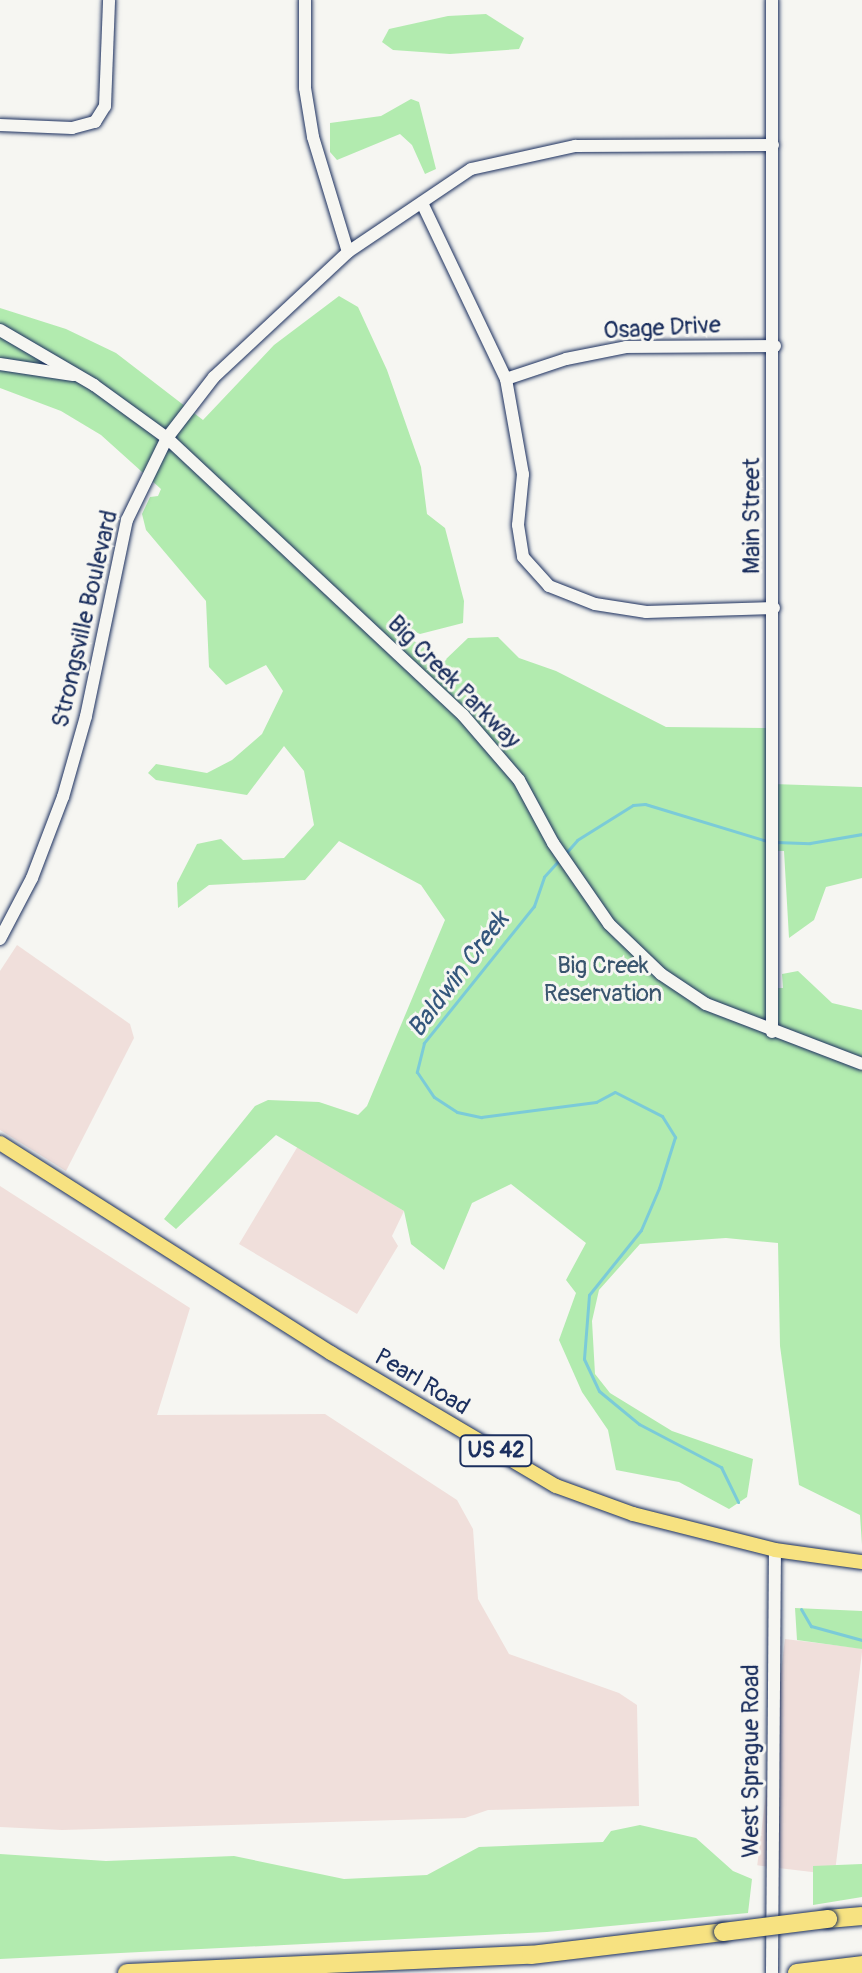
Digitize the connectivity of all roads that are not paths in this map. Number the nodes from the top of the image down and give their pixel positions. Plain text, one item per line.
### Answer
1 (109, 0) edge
2 (305, 0) edge
3 (772, 0) edge
4 (0, 125) edge
5 (773, 145) junction
6 (422, 203) junction
7 (348, 252) junction
8 (0, 330) edge
9 (775, 346) junction
10 (0, 364) edge
11 (80, 376) junction
12 (506, 379) junction
13 (167, 438) junction
14 (774, 608) junction
15 (0, 939) edge
16 (772, 1032) junction
17 (862, 1064) edge
18 (0, 1143) edge
19 (775, 1550) junction
20 (862, 1562) edge
21 (862, 1916) edge
22 (862, 1965) edge
23 (127, 1973) edge
24 (772, 1973) edge
25 (797, 1973) edge

1 - 4 street
2 - 7 street
3 - 5 street, Main Street
5 - 6 street, Strongsville Boulevard
5 - 9 street, Main Street
6 - 7 street, Strongsville Boulevard
6 - 12 street
7 - 13 street, Strongsville Boulevard
8 - 11 street, Big Creek Parkway
9 - 12 street, Osage Drive
9 - 14 street, Main Street
10 - 11 street, Big Creek Parkway
11 - 13 street, Big Creek Parkway
12 - 14 street
13 - 15 street, Strongsville Boulevard
13 - 16 street, Big Creek Parkway
14 - 16 street, Main Street
16 - 17 street, Big Creek Parkway
18 - 19 main road, Pearl Road / US 42
19 - 20 main road, Pearl Road / US 42
19 - 24 street, West Sprague Road
21 - 23 highway, bridge
22 - 25 highway

